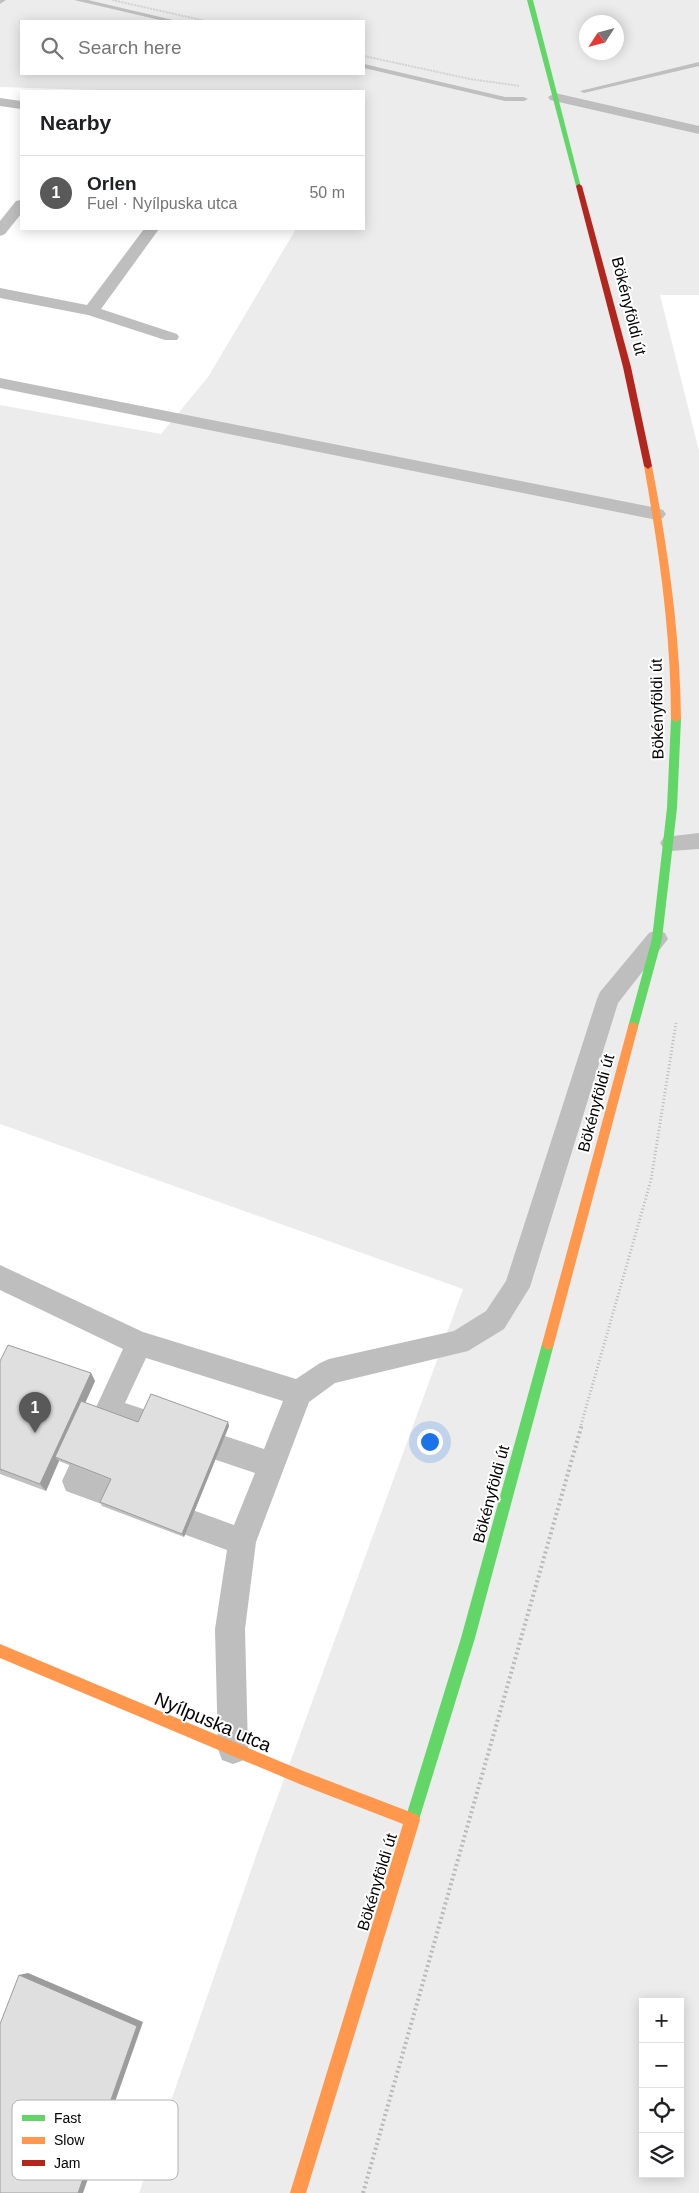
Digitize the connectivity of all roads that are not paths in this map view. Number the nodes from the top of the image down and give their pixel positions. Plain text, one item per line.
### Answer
1 (530, 0) edge
2 (556, 96) junction
3 (0, 102) edge
4 (20, 105) edge
5 (699, 130) edge
6 (20, 205) edge
7 (150, 230) edge
8 (0, 231) edge
9 (0, 293) edge
10 (91, 311) junction
11 (171, 337) dead end
12 (0, 383) edge
13 (657, 514) junction
14 (699, 841) edge
15 (671, 842) junction
16 (657, 939) junction
17 (0, 1276) edge
18 (139, 1343) junction
19 (300, 1393) junction
20 (108, 1411) junction
21 (272, 1465) junction
22 (242, 1542) junction
23 (0, 1651) edge
24 (234, 1750) junction
25 (413, 1820) junction
26 (298, 2193) edge

1 - 2 street, Bökényföldi út
2 - 5 lane
2 - 13 street, Bökényföldi út
3 - 4 lane
6 - 8 lane
7 - 10 lane
9 - 10 lane
10 - 11 lane
12 - 13 lane
13 - 15 street, Bökényföldi út
14 - 15 lane
15 - 16 street, Bökényföldi út
16 - 19 lane
16 - 25 street, Bökényföldi út
17 - 18 lane
18 - 19 lane
18 - 20 lane
19 - 21 lane
20 - 21 lane
20 - 22 lane
21 - 22 lane
22 - 24 lane
23 - 24 street, Nyílpuska utca
24 - 25 street, Nyílpuska utca
25 - 26 street, Bökényföldi út

